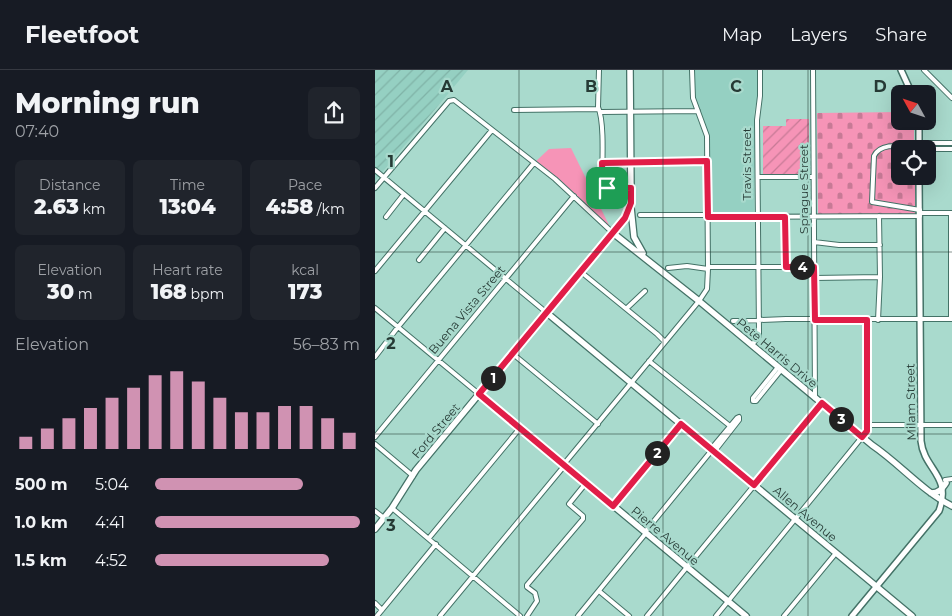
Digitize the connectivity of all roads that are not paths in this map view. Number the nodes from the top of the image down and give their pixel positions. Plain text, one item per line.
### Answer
1 (599, 70) edge
2 (630, 70) edge
3 (693, 70) edge
4 (759, 70) edge
5 (813, 70) edge
6 (901, 70) edge
7 (924, 70) edge
8 (908, 85) edge
9 (952, 98) edge
10 (514, 110) dead end
11 (600, 111) junction
12 (631, 111) junction
13 (698, 111) junction
14 (492, 130) junction
15 (952, 143) edge
16 (936, 144) edge
17 (891, 146) edge
18 (936, 149) edge
19 (952, 149) edge
20 (707, 161) junction
21 (631, 162) junction
22 (534, 163) junction
23 (602, 163) junction
24 (375, 170) edge
25 (384, 177) junction
26 (757, 177) junction
27 (813, 177) junction
28 (919, 185) edge
29 (375, 188) edge
30 (631, 188) junction
31 (404, 194) junction
32 (574, 196) junction
33 (631, 198) junction
34 (425, 211) junction
35 (920, 213) junction
36 (951, 214) edge
37 (641, 215) dead end
38 (708, 216) junction
39 (814, 216) junction
40 (879, 216) junction
41 (385, 217) dead end
42 (758, 217) junction
43 (785, 217) junction
44 (445, 228) junction
45 (613, 233) junction
46 (814, 242) junction
47 (465, 245) junction
48 (880, 245) junction
49 (419, 260) dead end
50 (649, 261) junction
51 (758, 267) junction
52 (786, 267) junction
53 (814, 267) junction
54 (668, 268) dead end
55 (708, 268) junction
56 (375, 271) edge
57 (581, 272) junction
58 (880, 277) junction
59 (814, 278) junction
60 (506, 279) junction
61 (645, 291) dead end
62 (699, 301) junction
63 (375, 308) edge
64 (627, 308) junction
65 (547, 313) junction
66 (951, 319) edge
67 (733, 320) dead end
68 (759, 320) junction
69 (815, 320) junction
70 (867, 320) junction
71 (878, 320) junction
72 (920, 320) junction
73 (398, 327) junction
74 (665, 342) junction
75 (752, 346) junction
76 (513, 354) junction
77 (375, 357) edge
78 (439, 361) junction
79 (649, 361) junction
80 (780, 369) junction
81 (631, 383) junction
82 (479, 394) junction
83 (815, 398) junction
84 (822, 403) junction
85 (598, 424) junction
86 (681, 424) junction
87 (868, 425) junction
88 (921, 425) junction
89 (952, 425) edge
90 (729, 426) junction
91 (520, 428) junction
92 (375, 437) edge
93 (862, 437) junction
94 (375, 444) edge
95 (712, 450) junction
96 (564, 465) junction
97 (413, 476) junction
98 (952, 478) edge
99 (945, 482) junction
100 (586, 483) junction
101 (754, 485) junction
102 (931, 493) junction
103 (944, 502) junction
104 (613, 506) junction
105 (952, 506) edge
106 (392, 508) junction
107 (375, 511) edge
108 (384, 518) junction
109 (795, 519) junction
110 (375, 529) edge
111 (646, 532) junction
112 (429, 538) junction
113 (437, 544) junction
114 (836, 553) junction
115 (687, 567) junction
116 (473, 576) junction
117 (877, 587) junction
118 (599, 591) junction
119 (728, 601) junction
120 (375, 604) edge
121 (383, 610) junction
122 (377, 616) edge
123 (440, 616) edge
124 (520, 616) edge
125 (527, 616) edge
126 (578, 616) edge
127 (629, 616) edge
128 (647, 616) edge
129 (716, 616) edge
130 (746, 616) edge
131 (784, 616) edge
132 (852, 616) edge
133 (912, 616) edge

1 - 11 street
2 - 12 main road
3 - 13 street
4 - 26 street, Travis Street
5 - 27 street, Sprague Street
6 - 8 street
7 - 9 street
10 - 11 street
11 - 12 street
11 - 23 street
12 - 13 street
12 - 21 main road
13 - 20 street
14 - 22 street
14 - 25 street
14 - 34 street
15 - 16 street
17 - 35 street
18 - 19 street
20 - 21 street
20 - 38 street
21 - 23 street
21 - 30 main road
22 - 32 street
22 - 47 street
23 - 30 street
24 - 25 street
25 - 29 street
25 - 31 street
26 - 27 street
26 - 42 street, Travis Street
27 - 39 street, Sprague Street
28 - 35 street, Milam Street
30 - 33 main road
31 - 34 street
31 - 41 street
32 - 45 street
32 - 60 street, Buena Vista Street
33 - 45 main road, Ford Street
33 - 50 main road
34 - 44 street
34 - 56 street
35 - 36 street
35 - 40 street
35 - 72 street, Milam Street
36 - 66 street
37 - 38 street
38 - 42 street
38 - 55 street
39 - 40 street
39 - 43 street
39 - 46 street, Sprague Street
40 - 48 street
42 - 43 street
42 - 51 street, Travis Street
43 - 52 street
44 - 47 street
44 - 49 street
45 - 50 main road, Pete Harris Drive
45 - 57 main road, Ford Street
46 - 48 street
46 - 53 street, Sprague Street
47 - 60 street
47 - 73 street
48 - 58 street
50 - 62 main road, Pete Harris Drive
51 - 52 street
51 - 55 street
51 - 68 street, Travis Street
52 - 53 street
53 - 59 street, Sprague Street
54 - 55 street
55 - 62 street
57 - 64 street
57 - 65 main road, Ford Street
58 - 59 street
58 - 71 street
59 - 69 street, Sprague Street
60 - 65 street
60 - 78 street, Buena Vista Street
61 - 64 street
62 - 74 street
62 - 75 main road, Pete Harris Drive
63 - 73 street
64 - 74 street
65 - 76 main road, Ford Street
65 - 81 main road, Allen Avenue
66 - 72 street
67 - 68 street
68 - 69 street
68 - 75 street, Travis Street
69 - 70 street
69 - 83 street, Sprague Street
70 - 71 street
70 - 87 street
71 - 72 street
72 - 88 street, Milam Street
73 - 77 street
73 - 78 street
74 - 79 street
75 - 80 main road, Pete Harris Drive
76 - 82 main road, Ford Street
76 - 85 street
78 - 82 street
78 - 92 street, Buena Vista Street
79 - 81 street
79 - 90 street
80 - 80 street
80 - 83 main road, Pete Harris Drive
81 - 85 street
81 - 86 main road, Allen Avenue
82 - 91 main road, Pierre Avenue
82 - 97 main road, Ford Street
83 - 84 main road, Pete Harris Drive
84 - 93 main road, Pete Harris Drive
84 - 101 street
85 - 96 street
86 - 95 main road, Allen Avenue
86 - 104 street
87 - 88 street
87 - 93 street
88 - 89 street
88 - 99 street, Milam Street
90 - 95 street
90 - 95 street
91 - 96 main road, Pierre Avenue
91 - 112 street
93 - 102 main road, Pete Harris Drive
93 - 109 street
94 - 97 street
95 - 101 main road, Allen Avenue
95 - 111 street
96 - 100 main road, Pierre Avenue
96 - 116 street
97 - 106 main road, Ford Street
98 - 99 street
99 - 102 main road
99 - 103 street
100 - 104 main road, Pierre Avenue
100 - 125 street
101 - 109 main road, Allen Avenue
101 - 115 street
102 - 103 main road, Pete Harris Drive
103 - 105 main road, Pete Harris Drive
103 - 117 street
104 - 111 main road, Pierre Avenue
106 - 108 main road, Ford Street
106 - 112 street
107 - 108 street
108 - 110 main road, Ford Street
109 - 114 main road, Allen Avenue
109 - 119 street
111 - 115 main road, Pierre Avenue
111 - 118 street
112 - 113 street
113 - 116 street
113 - 121 street
114 - 117 main road, Allen Avenue
114 - 131 street
115 - 119 main road, Pierre Avenue
115 - 128 street
116 - 123 street
116 - 124 street
117 - 132 street
117 - 133 main road, Allen Avenue
118 - 126 street
118 - 127 street
119 - 129 street
119 - 130 main road, Pierre Avenue
120 - 121 street
121 - 122 street

